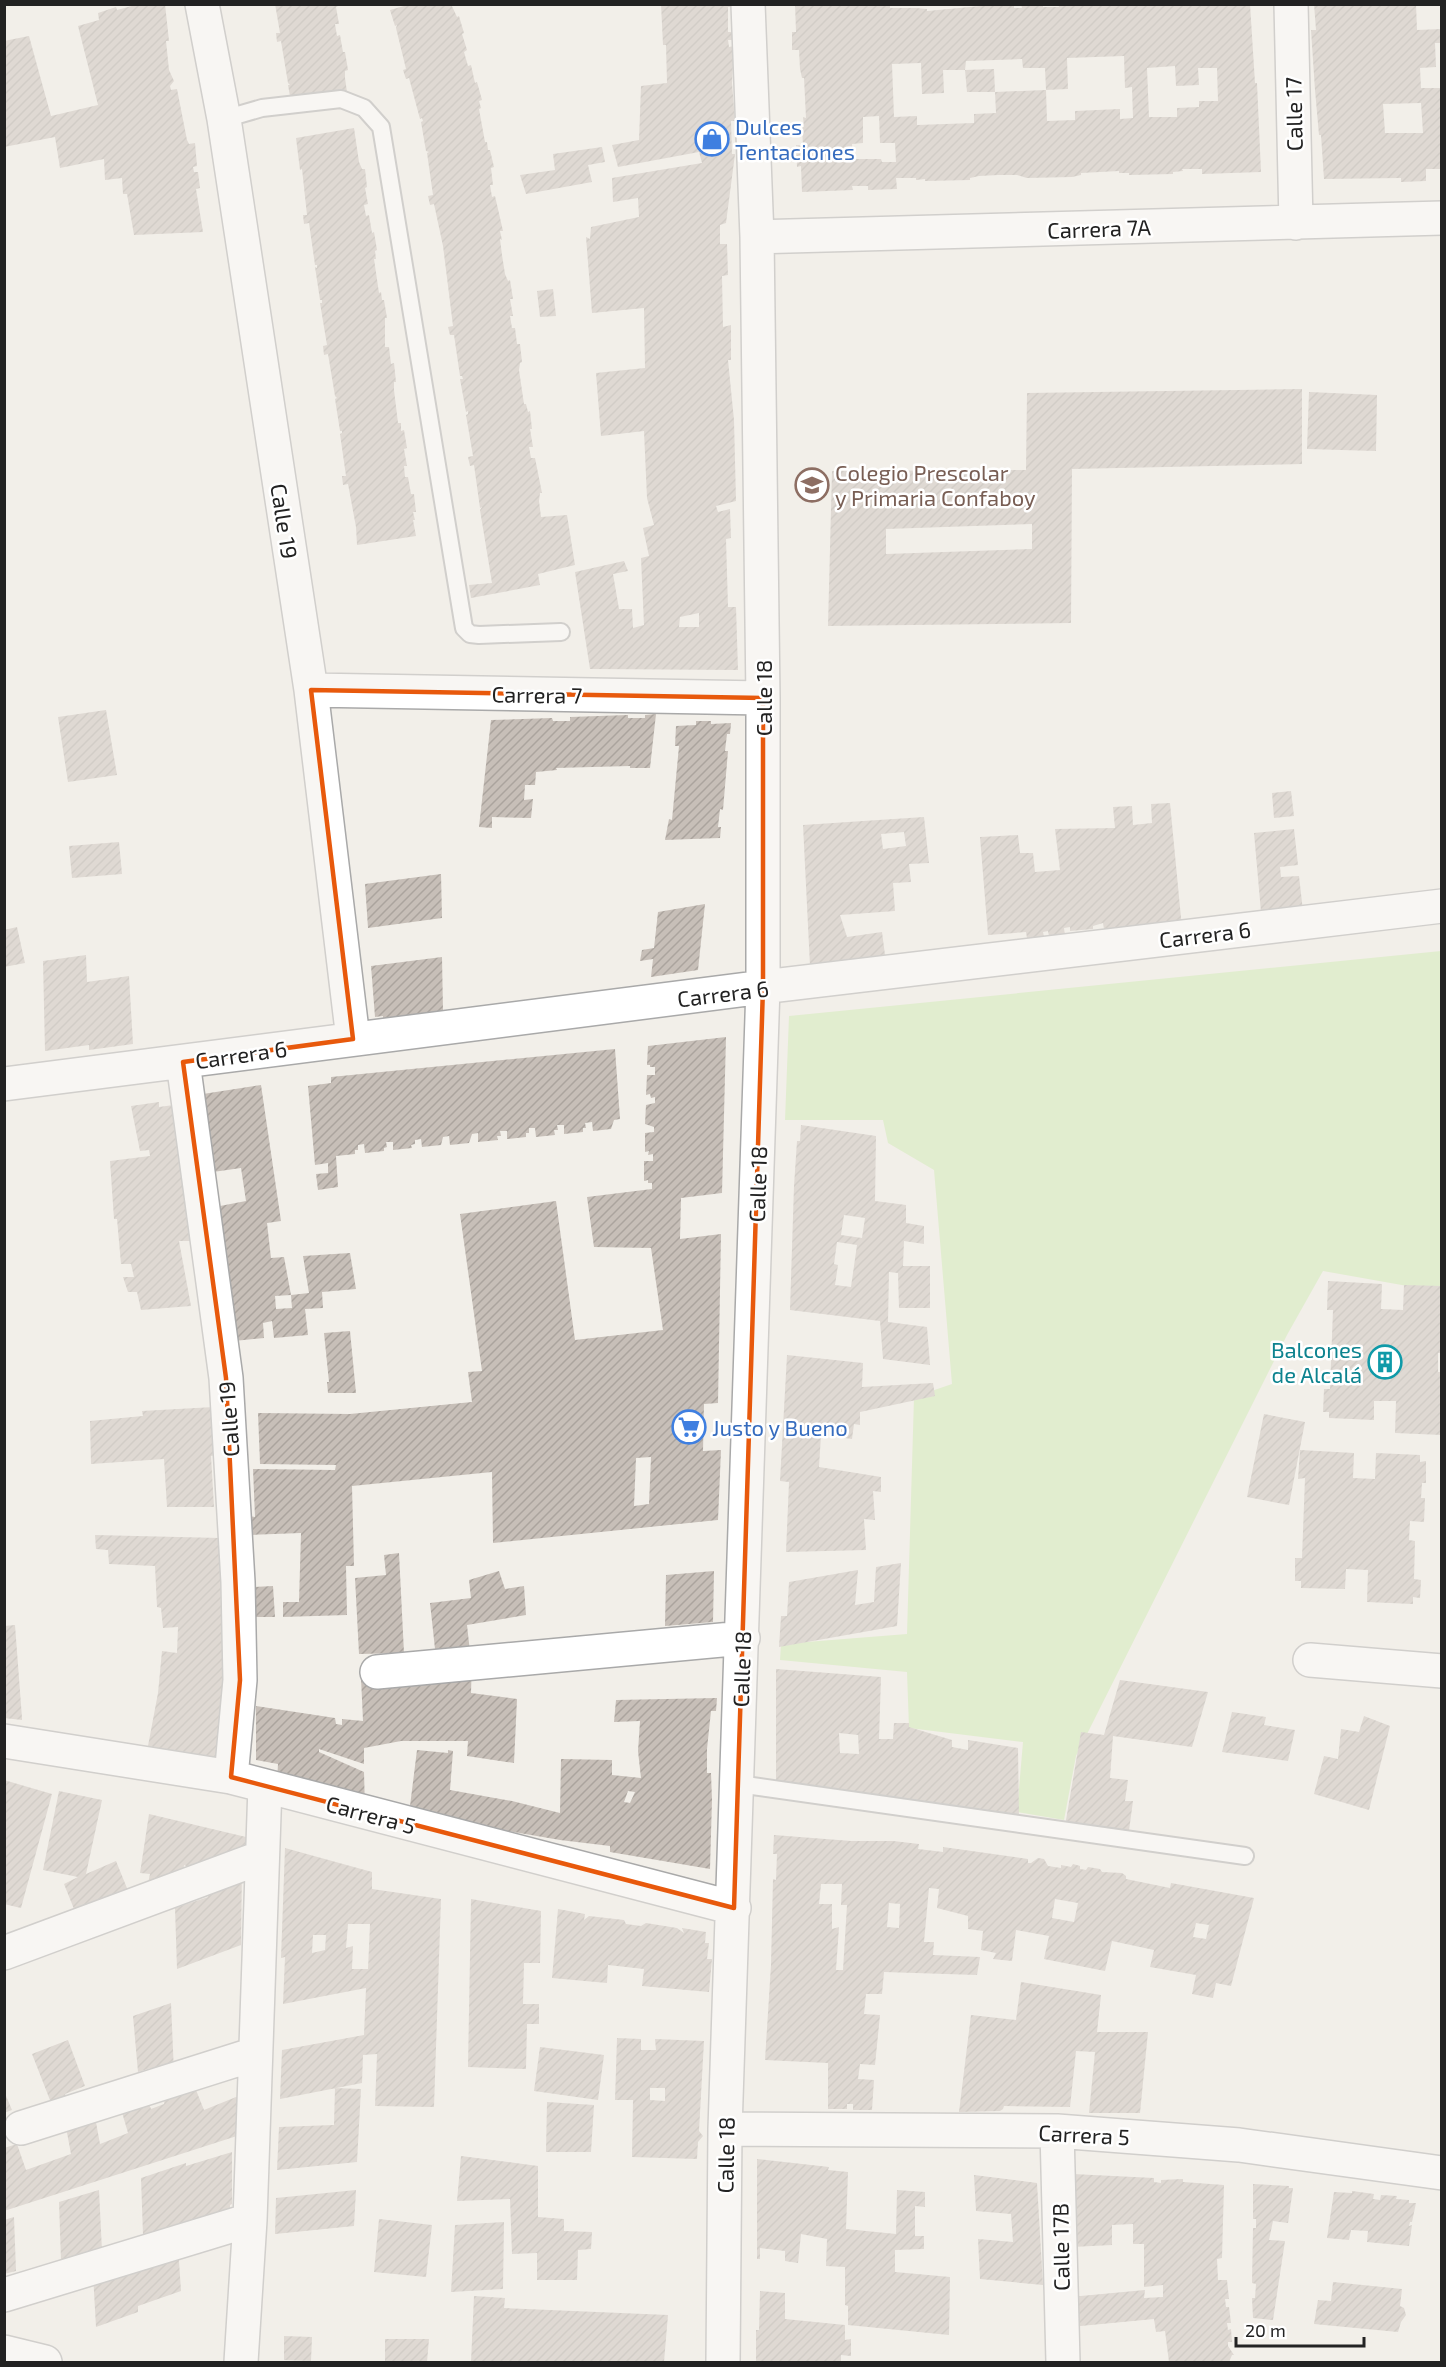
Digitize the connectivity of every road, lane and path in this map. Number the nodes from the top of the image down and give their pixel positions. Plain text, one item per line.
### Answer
1 (202, 4) edge
2 (748, 4) edge
3 (1291, 4) edge
4 (224, 118) junction
5 (1442, 218) edge
6 (1296, 223) junction
7 (757, 237) junction
8 (561, 632) dead end
9 (311, 690) junction
10 (763, 698) junction
11 (1442, 906) edge
12 (763, 987) junction
13 (353, 1039) junction
14 (183, 1062) junction
15 (4, 1084) edge
16 (742, 1638) junction
17 (1310, 1660) dead end
18 (1442, 1671) edge
19 (377, 1672) dead end
20 (4, 1741) edge
21 (231, 1777) junction
22 (738, 1784) junction
23 (265, 1786) junction
24 (1245, 1856) dead end
25 (262, 1857) junction
26 (734, 1908) junction
27 (4, 1953) edge
28 (255, 2054) junction
29 (21, 2128) dead end
30 (725, 2129) junction
31 (1057, 2131) junction
32 (1442, 2173) edge
33 (250, 2220) junction
34 (4, 2295) edge
35 (4, 2352) edge
36 (45, 2362) edge
37 (241, 2362) edge
38 (723, 2362) edge
39 (1063, 2362) edge

1 - 4 street, Calle 19
2 - 7 street, Calle 18
3 - 6 street, Calle 17
4 - 8 lane
4 - 9 street, Calle 19
5 - 6 street, Carrera 7A
6 - 7 street, Carrera 7A
7 - 10 street, Calle 18
9 - 10 street, Carrera 7
9 - 13 street, Calle 19
10 - 12 street, Calle 18
11 - 12 street, Carrera 6
12 - 13 street, Carrera 6
12 - 16 street, Calle 18
13 - 14 street, Carrera 6
14 - 15 street, Carrera 6
14 - 21 street, Calle 19
16 - 19 street
16 - 22 street, Calle 18
17 - 18 street
20 - 21 street, Carrera 5
21 - 23 street, Carrera 5
22 - 24 lane
22 - 26 street, Calle 18
23 - 25 street
23 - 26 street, Carrera 5
25 - 27 street
25 - 28 street
26 - 30 street, Calle 18
28 - 29 street
28 - 33 street
30 - 31 street, Carrera 5
30 - 38 street, Calle 18
31 - 32 street, Carrera 5
31 - 39 street, Calle 17B
33 - 34 street
33 - 37 street
35 - 36 street

